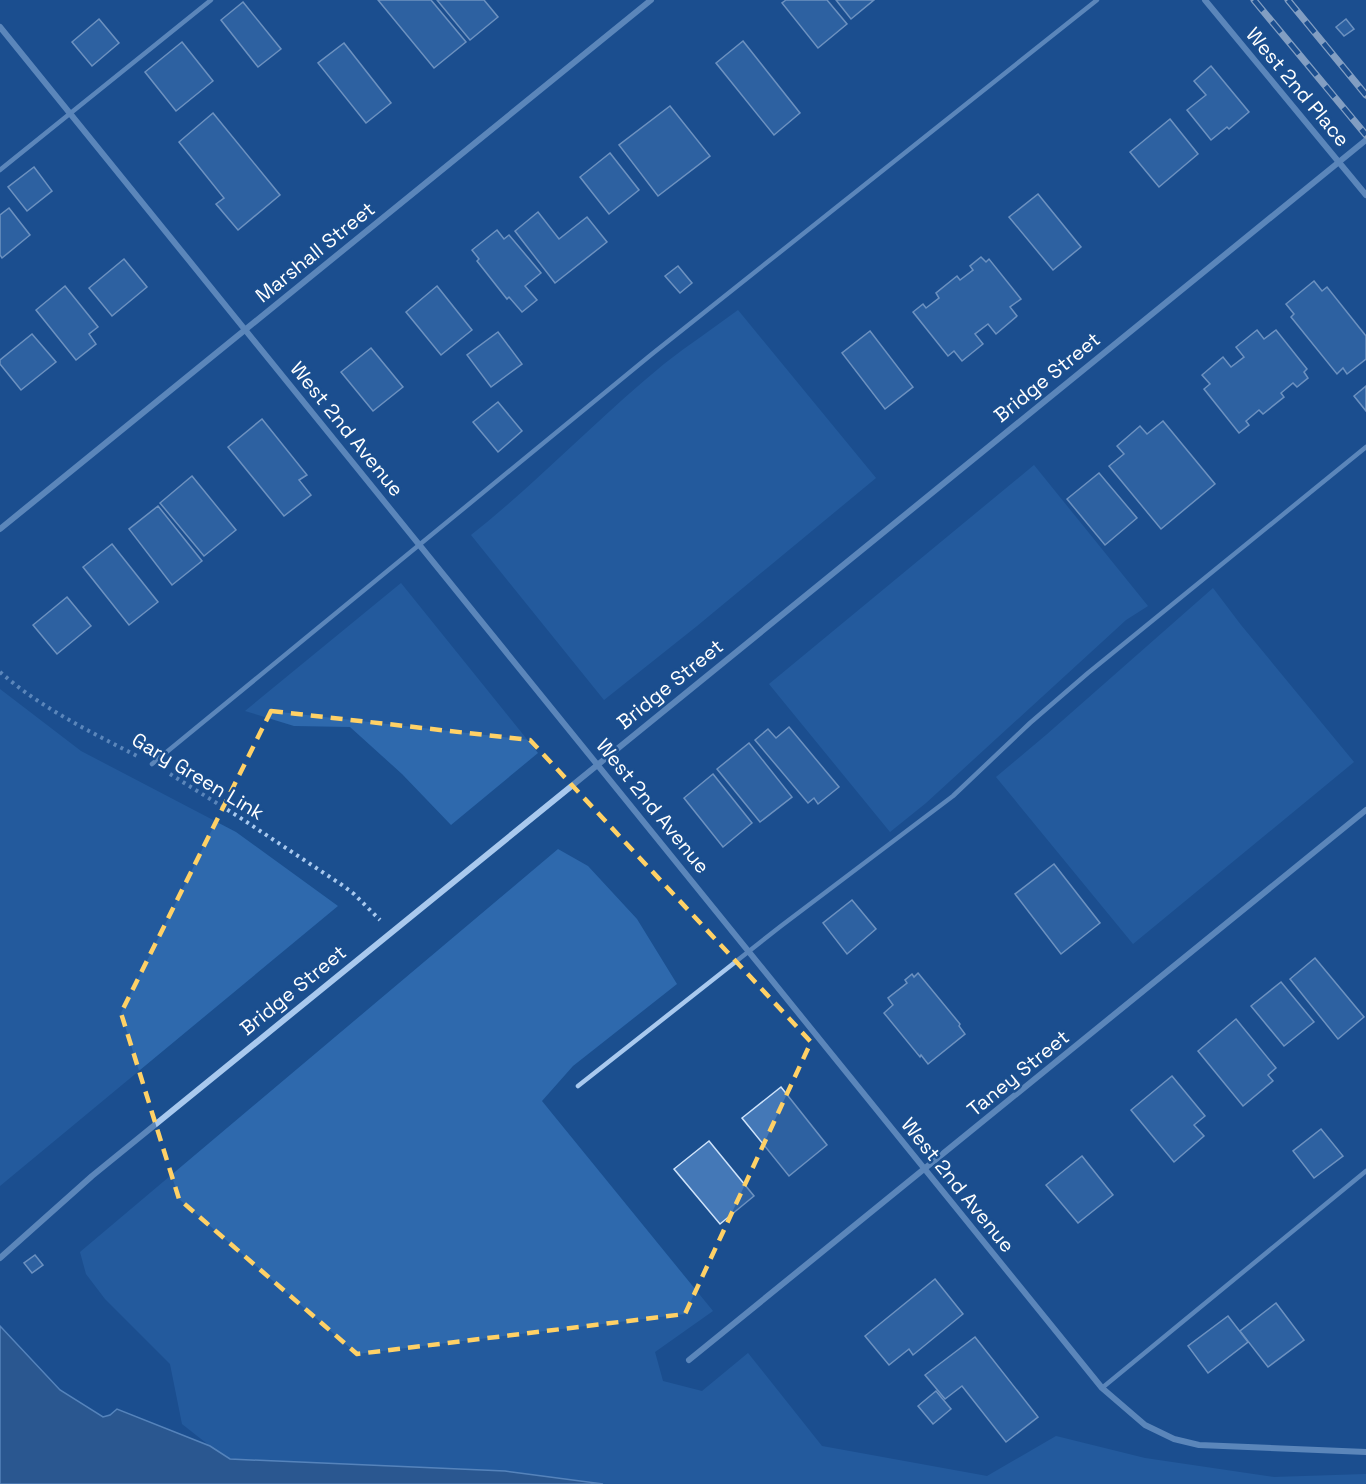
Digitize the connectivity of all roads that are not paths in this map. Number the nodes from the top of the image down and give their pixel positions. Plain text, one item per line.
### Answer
1 (212, 0) edge
2 (651, 0) edge
3 (1097, 0) edge
4 (1205, 0) edge
5 (0, 27) edge
6 (70, 113) junction
7 (1366, 140) edge
8 (1339, 162) junction
9 (0, 170) edge
10 (1366, 195) edge
11 (246, 330) junction
12 (1366, 447) edge
13 (0, 529) edge
14 (419, 543) junction
15 (152, 764) road end
16 (598, 764) junction
17 (1366, 810) edge
18 (749, 952) junction
19 (578, 1086) dead end
20 (925, 1170) junction
21 (1366, 1171) edge
22 (0, 1258) edge
23 (688, 1360) dead end
24 (1102, 1388) junction
25 (1366, 1452) edge

1 - 6 lane
2 - 11 street, Marshall Street
3 - 14 lane
4 - 8 street, West 2nd Place
5 - 6 street, West 2nd Avenue
6 - 9 lane
6 - 11 street, West 2nd Avenue
7 - 8 street, Bridge Street
8 - 10 street, West 2nd Place
8 - 16 street, Bridge Street
11 - 13 street, Marshall Street
11 - 14 street, West 2nd Avenue
12 - 18 lane
14 - 15 lane
14 - 16 street, West 2nd Avenue
16 - 18 street, West 2nd Avenue
16 - 22 street, Bridge Street
17 - 20 street, Taney Street
18 - 19 lane
18 - 20 street, West 2nd Avenue
20 - 23 street, Taney Street
20 - 24 street, West 2nd Avenue
21 - 24 lane
24 - 25 street, West 2nd Avenue

